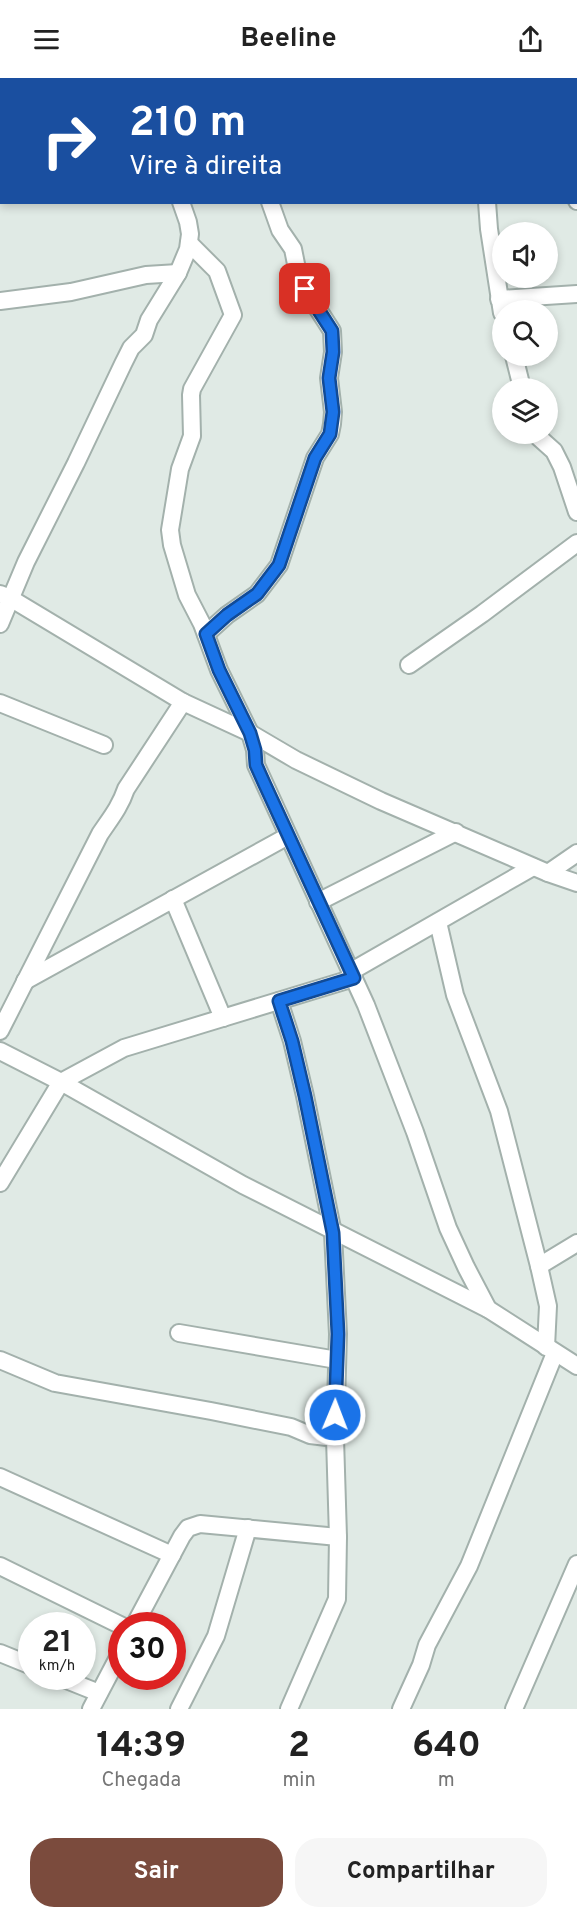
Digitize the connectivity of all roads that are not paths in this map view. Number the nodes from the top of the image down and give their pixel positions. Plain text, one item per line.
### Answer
1 (182, 204) edge
2 (271, 204) edge
3 (487, 204) edge
4 (189, 243) junction
5 (178, 273) junction
6 (577, 294) edge
7 (500, 300) edge
8 (539, 300) edge
9 (0, 301) edge
10 (546, 444) edge
11 (562, 467) junction
12 (577, 479) edge
13 (577, 512) edge
14 (577, 543) edge
15 (5, 596) edge
16 (0, 624) edge
17 (206, 634) junction
18 (409, 665) dead end
19 (183, 702) junction
20 (0, 703) edge
21 (250, 733) junction
22 (104, 745) dead end
23 (456, 832) junction
24 (288, 836) junction
25 (577, 853) edge
26 (541, 870) junction
27 (577, 883) edge
28 (173, 899) junction
29 (318, 902) junction
30 (438, 921) junction
31 (352, 975) junction
32 (25, 981) junction
33 (279, 1001) junction
34 (223, 1018) junction
35 (0, 1031) edge
36 (0, 1051) edge
37 (61, 1082) junction
38 (0, 1183) edge
39 (333, 1233) junction
40 (577, 1243) edge
41 (540, 1266) junction
42 (488, 1309) junction
43 (179, 1333) dead end
44 (564, 1356) edge
45 (0, 1360) edge
46 (337, 1360) junction
47 (335, 1438) junction
48 (0, 1477) edge
49 (248, 1528) junction
50 (338, 1537) junction
51 (172, 1555) junction
52 (577, 1564) edge
53 (0, 1566) edge
54 (141, 1612) edge
55 (108, 1619) edge
56 (0, 1653) edge
57 (18, 1660) edge
58 (108, 1676) edge
59 (92, 1690) edge
60 (99, 1693) junction
61 (91, 1709) edge
62 (179, 1709) edge
63 (290, 1709) edge
64 (401, 1709) edge
65 (514, 1709) edge

1 - 4 street
2 - 17 street
3 - 7 street
4 - 5 street
4 - 17 street
5 - 9 street
5 - 15 street
6 - 8 street
10 - 11 street
11 - 12 street
11 - 13 street
14 - 18 street
15 - 16 street
15 - 19 street
17 - 21 street
19 - 21 street
19 - 32 street
20 - 22 street
21 - 23 street
21 - 24 street
23 - 26 street
23 - 29 street
24 - 28 street
24 - 29 street
25 - 26 street
26 - 27 street
26 - 30 street
28 - 32 street
28 - 34 street
29 - 31 street
30 - 31 street
30 - 41 street
31 - 33 street
31 - 42 street
32 - 35 street
33 - 34 street
33 - 39 street
34 - 37 street
36 - 37 street
37 - 38 street
37 - 39 street
39 - 42 street
39 - 46 street
40 - 41 street
41 - 44 street
42 - 44 street
43 - 46 street
44 - 64 street
45 - 47 street
46 - 47 street
47 - 50 street
48 - 51 street
49 - 50 street
49 - 51 street
49 - 62 street
50 - 63 street
51 - 54 street
52 - 65 street
53 - 55 street
56 - 57 street
58 - 60 street
59 - 60 street
60 - 61 street

